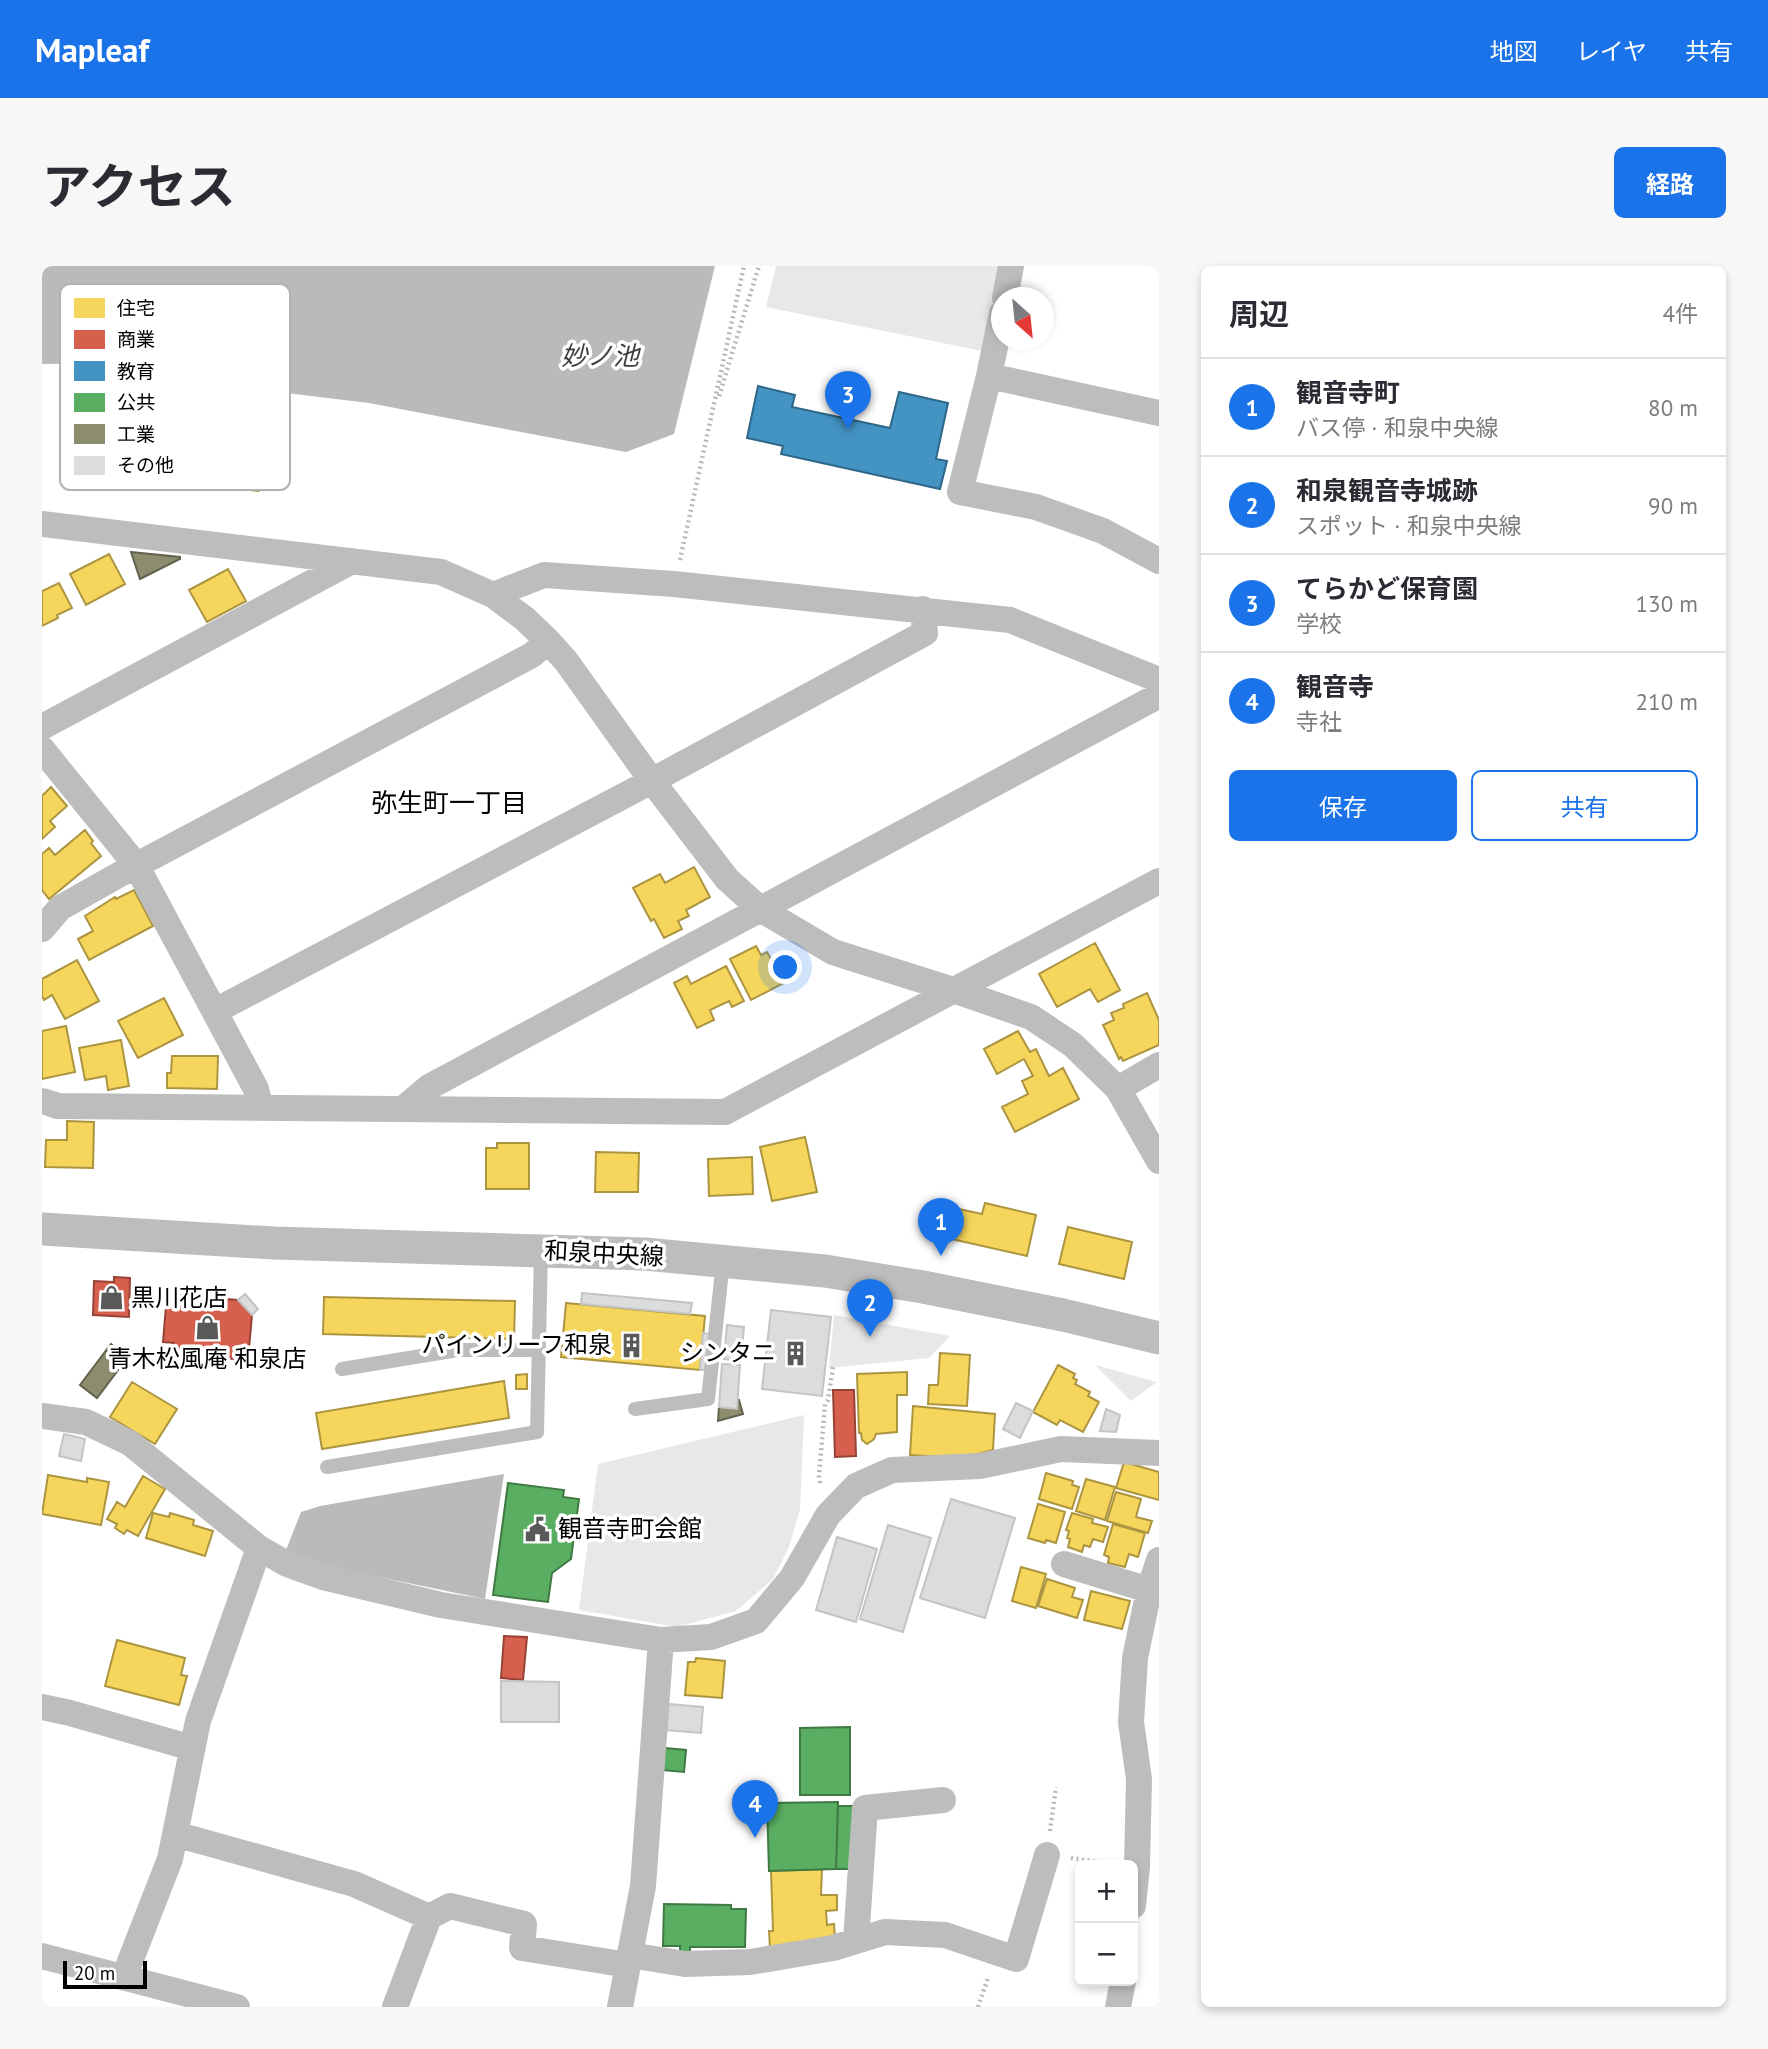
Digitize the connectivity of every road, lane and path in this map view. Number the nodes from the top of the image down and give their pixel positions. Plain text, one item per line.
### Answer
1 (744, 266) edge
2 (759, 266) edge
3 (1011, 266) edge
4 (1007, 287) edge
5 (994, 350) edge
6 (989, 376) junction
7 (1159, 413) edge
8 (709, 425) junction
9 (54, 525) edge
10 (42, 539) edge
11 (352, 561) junction
12 (1159, 561) edge
13 (674, 584) junction
14 (493, 595) junction
15 (923, 609) junction
16 (548, 641) junction
17 (1159, 680) edge
18 (1159, 690) edge
19 (42, 727) edge
20 (42, 749) edge
21 (652, 781) junction
22 (136, 865) junction
23 (1159, 881) edge
24 (760, 909) junction
25 (42, 929) edge
26 (953, 990) junction
27 (215, 1011) junction
28 (1159, 1065) edge
29 (1118, 1089) junction
30 (42, 1101) edge
31 (261, 1108) junction
32 (403, 1109) junction
33 (1159, 1161) edge
34 (42, 1229) edge
35 (541, 1251) junction
36 (723, 1262) junction
37 (1159, 1338) edge
38 (539, 1350) junction
39 (833, 1367) dead end
40 (342, 1369) dead end
41 (635, 1409) dead end
42 (42, 1416) edge
43 (1159, 1453) edge
44 (327, 1467) dead end
45 (828, 1515) junction
46 (259, 1548) junction
47 (1159, 1560) edge
48 (1064, 1564) dead end
49 (1149, 1590) junction
50 (661, 1640) junction
51 (42, 1707) edge
52 (192, 1748) junction
53 (1056, 1787) dead end
54 (943, 1800) dead end
55 (175, 1834) junction
56 (1047, 1855) junction
57 (1084, 1860) edge
58 (1137, 1860) edge
59 (429, 1917) junction
60 (856, 1941) junction
61 (42, 1956) edge
62 (629, 1960) junction
63 (124, 1977) junction
64 (1122, 1986) edge
65 (237, 2007) edge
66 (395, 2007) edge
67 (620, 2007) edge
68 (1118, 2007) edge

1 - 8 path
2 - 8 path
3 - 4 street
5 - 6 street
6 - 7 street
6 - 12 street
8 - 13 path
9 - 10 street
9 - 11 street
11 - 14 street
11 - 19 street
13 - 14 street
13 - 15 street
14 - 16 street
15 - 17 street
15 - 21 street
16 - 21 street
16 - 22 street
18 - 24 street
20 - 22 street
21 - 24 street
21 - 27 street
22 - 25 street
22 - 27 street
23 - 26 street
24 - 26 street
24 - 32 street
26 - 29 street
26 - 32 street
27 - 31 street
28 - 29 street
29 - 33 street
30 - 31 street
31 - 32 street
34 - 35 street, 和泉中央線
35 - 36 street, 和泉中央線
35 - 38 lane
36 - 37 street, 和泉中央線
36 - 41 lane
38 - 40 lane
38 - 44 lane
39 - 45 path
42 - 46 street
43 - 45 street
45 - 50 street
46 - 50 street
46 - 52 street
47 - 49 street
48 - 49 street
49 - 58 street
50 - 62 street
51 - 52 street
52 - 55 street
53 - 56 path
54 - 60 street
55 - 59 street
55 - 63 street
56 - 57 path
56 - 60 street
59 - 62 street
59 - 66 street
60 - 62 street
61 - 63 street
62 - 67 street
63 - 65 street
64 - 68 street

